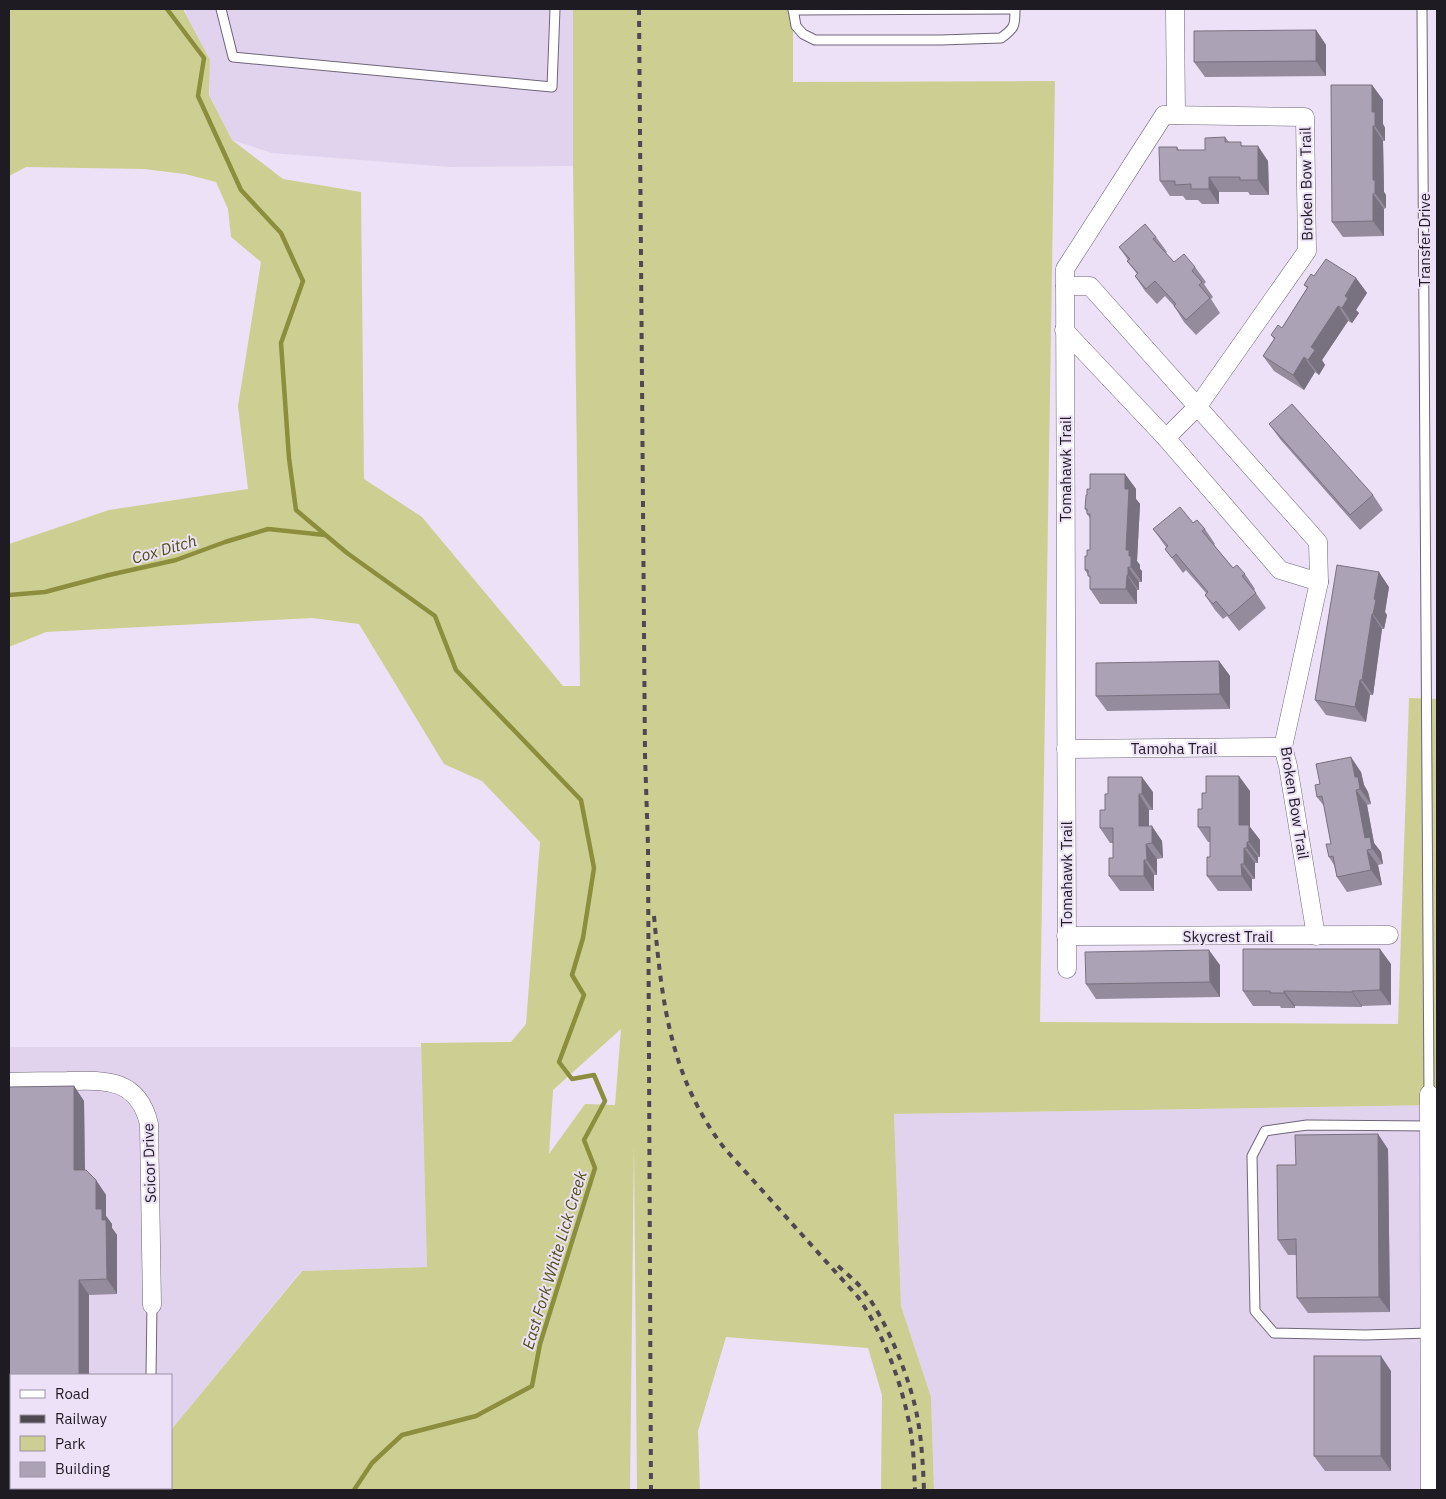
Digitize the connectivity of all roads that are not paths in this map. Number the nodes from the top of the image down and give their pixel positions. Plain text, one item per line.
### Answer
1 (221, 9) edge
2 (555, 9) edge
3 (793, 9) edge
4 (1015, 9) edge
5 (1175, 9) edge
6 (1422, 9) edge
7 (1176, 115) junction
8 (1065, 286) junction
9 (1064, 330) junction
10 (1198, 406) junction
11 (1166, 438) junction
12 (1319, 582) junction
13 (1283, 747) junction
14 (1066, 749) junction
15 (1389, 935) dead end
16 (1066, 936) junction
17 (1316, 936) junction
18 (1067, 970) dead end
19 (9, 1082) edge
20 (1429, 1094) joint
21 (1429, 1126) junction
22 (1433, 1261) edge
23 (152, 1305) joint
24 (1429, 1333) junction
25 (151, 1374) edge
26 (1433, 1447) edge
27 (1430, 1490) edge

1 - 2 lane
3 - 4 lane
3 - 4 lane
5 - 7 street
6 - 20 lane, Transfer Drive
7 - 8 street, Tomahawk Trail
7 - 10 street, Broken Bow Trail
8 - 9 street, Tomahawk Trail
8 - 10 street, Broken Bow Trail
9 - 11 street
9 - 14 street, Tomahawk Trail
10 - 11 street, Broken Bow Trail
10 - 12 street, Broken Bow Trail
11 - 12 street
12 - 13 street, Broken Bow Trail
13 - 14 street, Tamoha Trail
13 - 17 street, Broken Bow Trail
14 - 16 street, Tomahawk Trail
15 - 17 street, Skycrest Trail
16 - 17 street, Skycrest Trail
16 - 18 street, Tomahawk Trail
19 - 23 street, Scicor Drive
20 - 21 street, Transfer Drive
21 - 22 street, Transfer Drive
21 - 24 lane
22 - 24 street, Transfer Drive
23 - 25 lane
24 - 26 street, Transfer Drive
26 - 27 street, Transfer Drive

